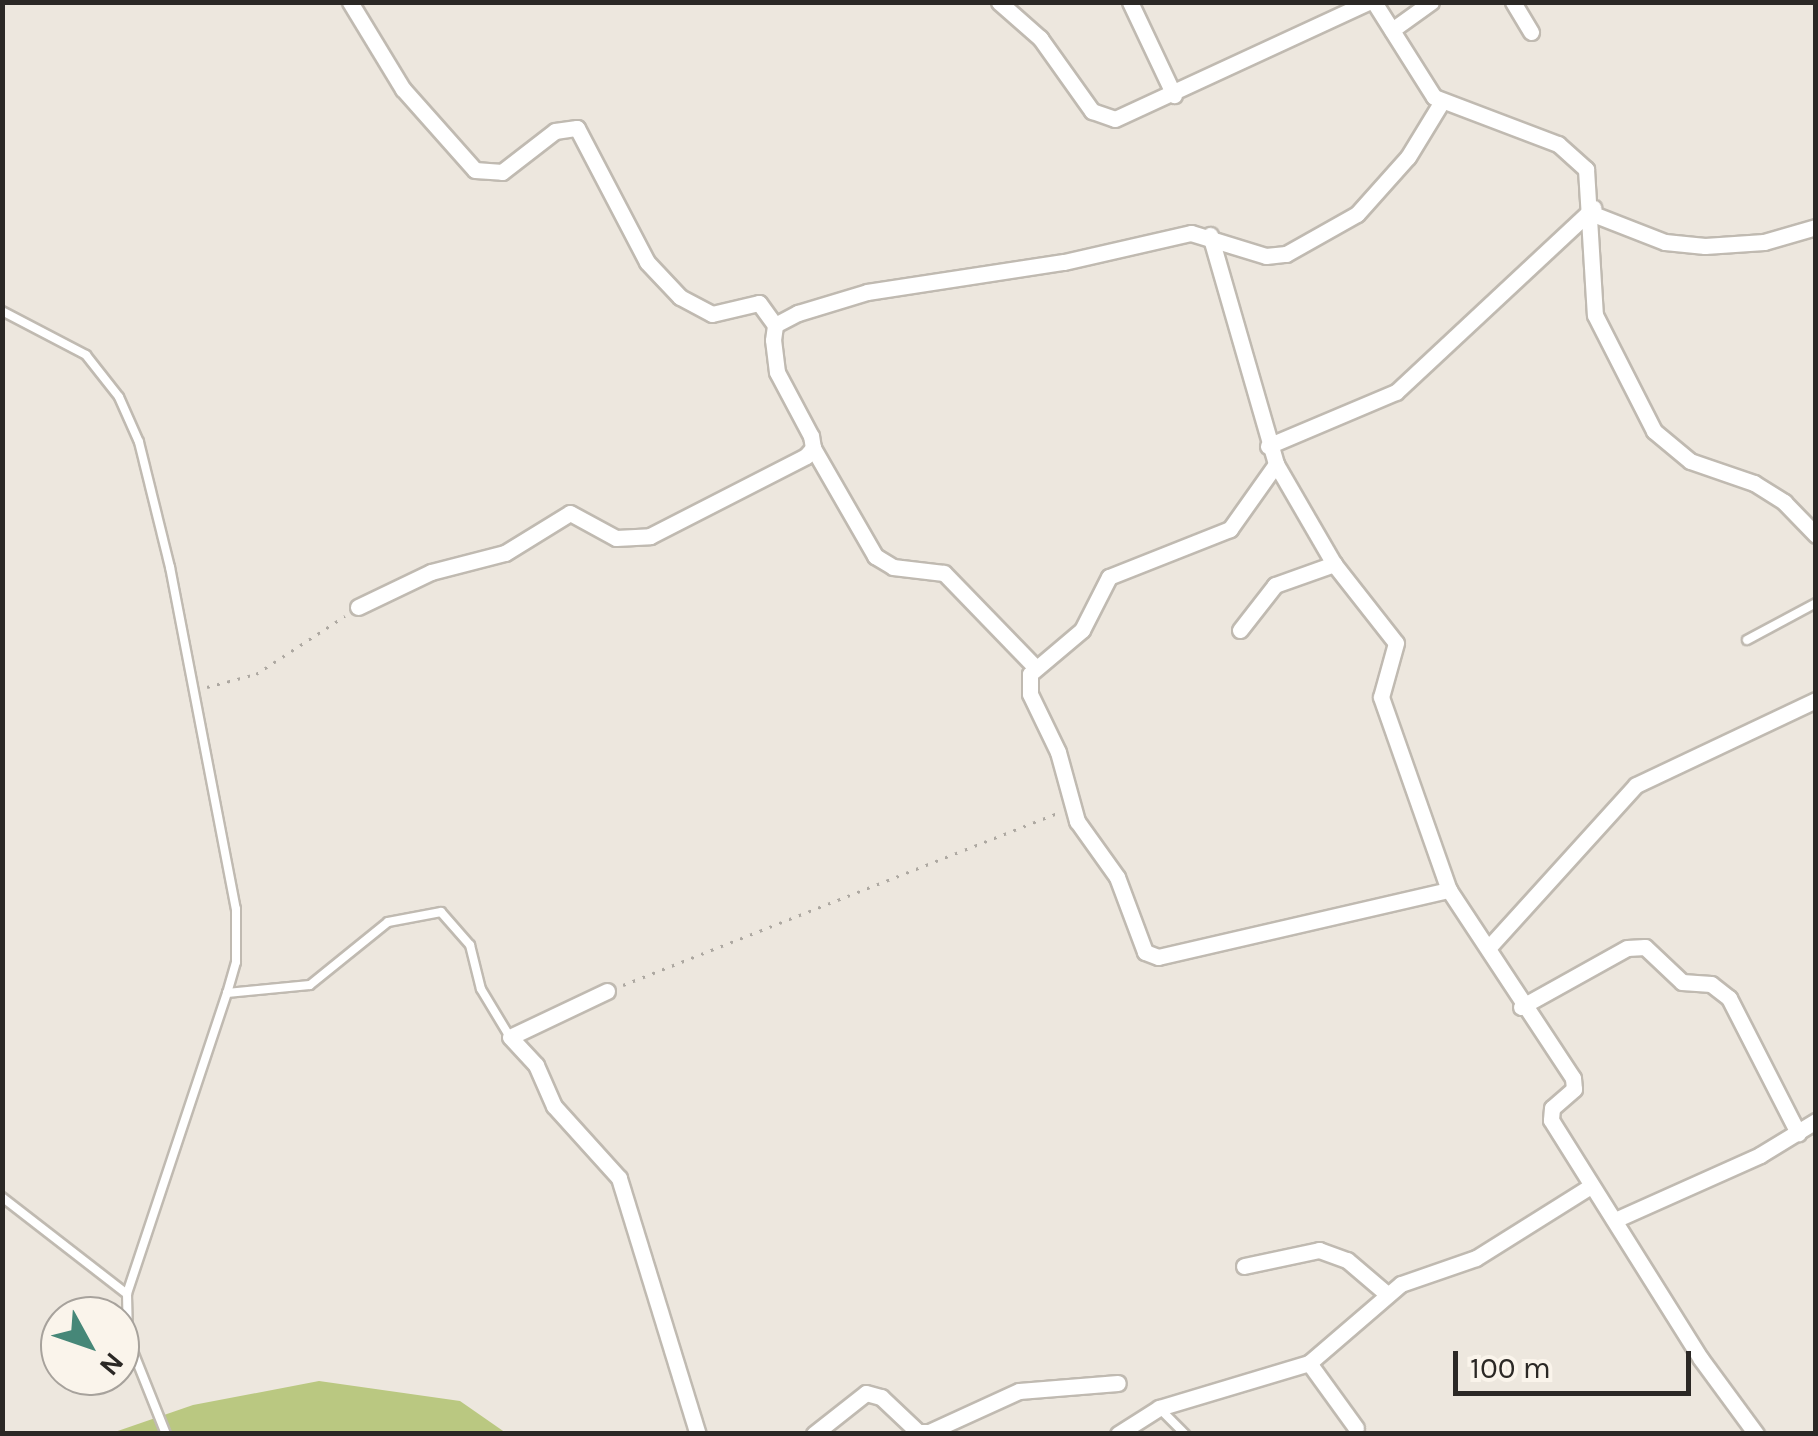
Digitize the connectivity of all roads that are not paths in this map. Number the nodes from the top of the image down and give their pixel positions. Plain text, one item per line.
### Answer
1 (350, 2) edge
2 (999, 2) edge
3 (1130, 2) edge
4 (1371, 2) edge
5 (1431, 2) edge
6 (1513, 2) edge
7 (1392, 30) junction
8 (1531, 32) dead end
9 (1174, 96) junction
10 (1441, 102) junction
11 (1593, 211) junction
12 (1815, 231) edge
13 (1210, 235) junction
14 (2, 311) edge
15 (775, 325) junction
16 (1268, 446) junction
17 (814, 448) junction
18 (1276, 464) junction
19 (1816, 535) edge
20 (1334, 564) junction
21 (1816, 604) edge
22 (358, 607) road end
23 (1240, 630) dead end
24 (1747, 640) dead end
25 (1035, 667) junction
26 (1816, 700) edge
27 (1448, 890) junction
28 (1490, 946) junction
29 (607, 991) road end
30 (227, 993) junction
31 (1521, 1007) junction
32 (510, 1037) junction
33 (1816, 1121) edge
34 (1798, 1133) junction
35 (1591, 1186) junction
36 (2, 1197) edge
37 (1615, 1220) junction
38 (1244, 1266) dead end
39 (127, 1294) junction
40 (1387, 1294) junction
41 (1308, 1363) junction
42 (1118, 1383) dead end
43 (1159, 1408) junction
44 (1356, 1428) dead end
45 (918, 1433) edge
46 (166, 1434) edge
47 (698, 1434) edge
48 (814, 1434) edge
49 (1118, 1434) edge
50 (1185, 1434) edge
51 (1756, 1434) edge

1 - 15 street
2 - 9 street
3 - 9 street
4 - 7 street
4 - 9 street
5 - 7 street
6 - 8 street
7 - 10 street
10 - 11 street
10 - 13 street
11 - 12 street
11 - 16 street
11 - 19 street
13 - 15 street
13 - 16 street
14 - 30 lane
15 - 17 street
16 - 18 street
17 - 22 street
17 - 25 street
18 - 20 street
18 - 25 street
20 - 23 street
20 - 27 street
21 - 24 lane
25 - 27 street
26 - 28 street
27 - 28 street
28 - 31 street
29 - 32 street
30 - 32 lane
30 - 39 lane
31 - 34 street
31 - 35 street
32 - 47 street
33 - 34 street
34 - 37 street
35 - 37 street
35 - 40 street
36 - 39 lane
37 - 51 street
38 - 40 street
39 - 46 lane
40 - 41 street
41 - 43 street
41 - 44 street
42 - 45 street
43 - 49 street
43 - 50 lane
45 - 48 street

